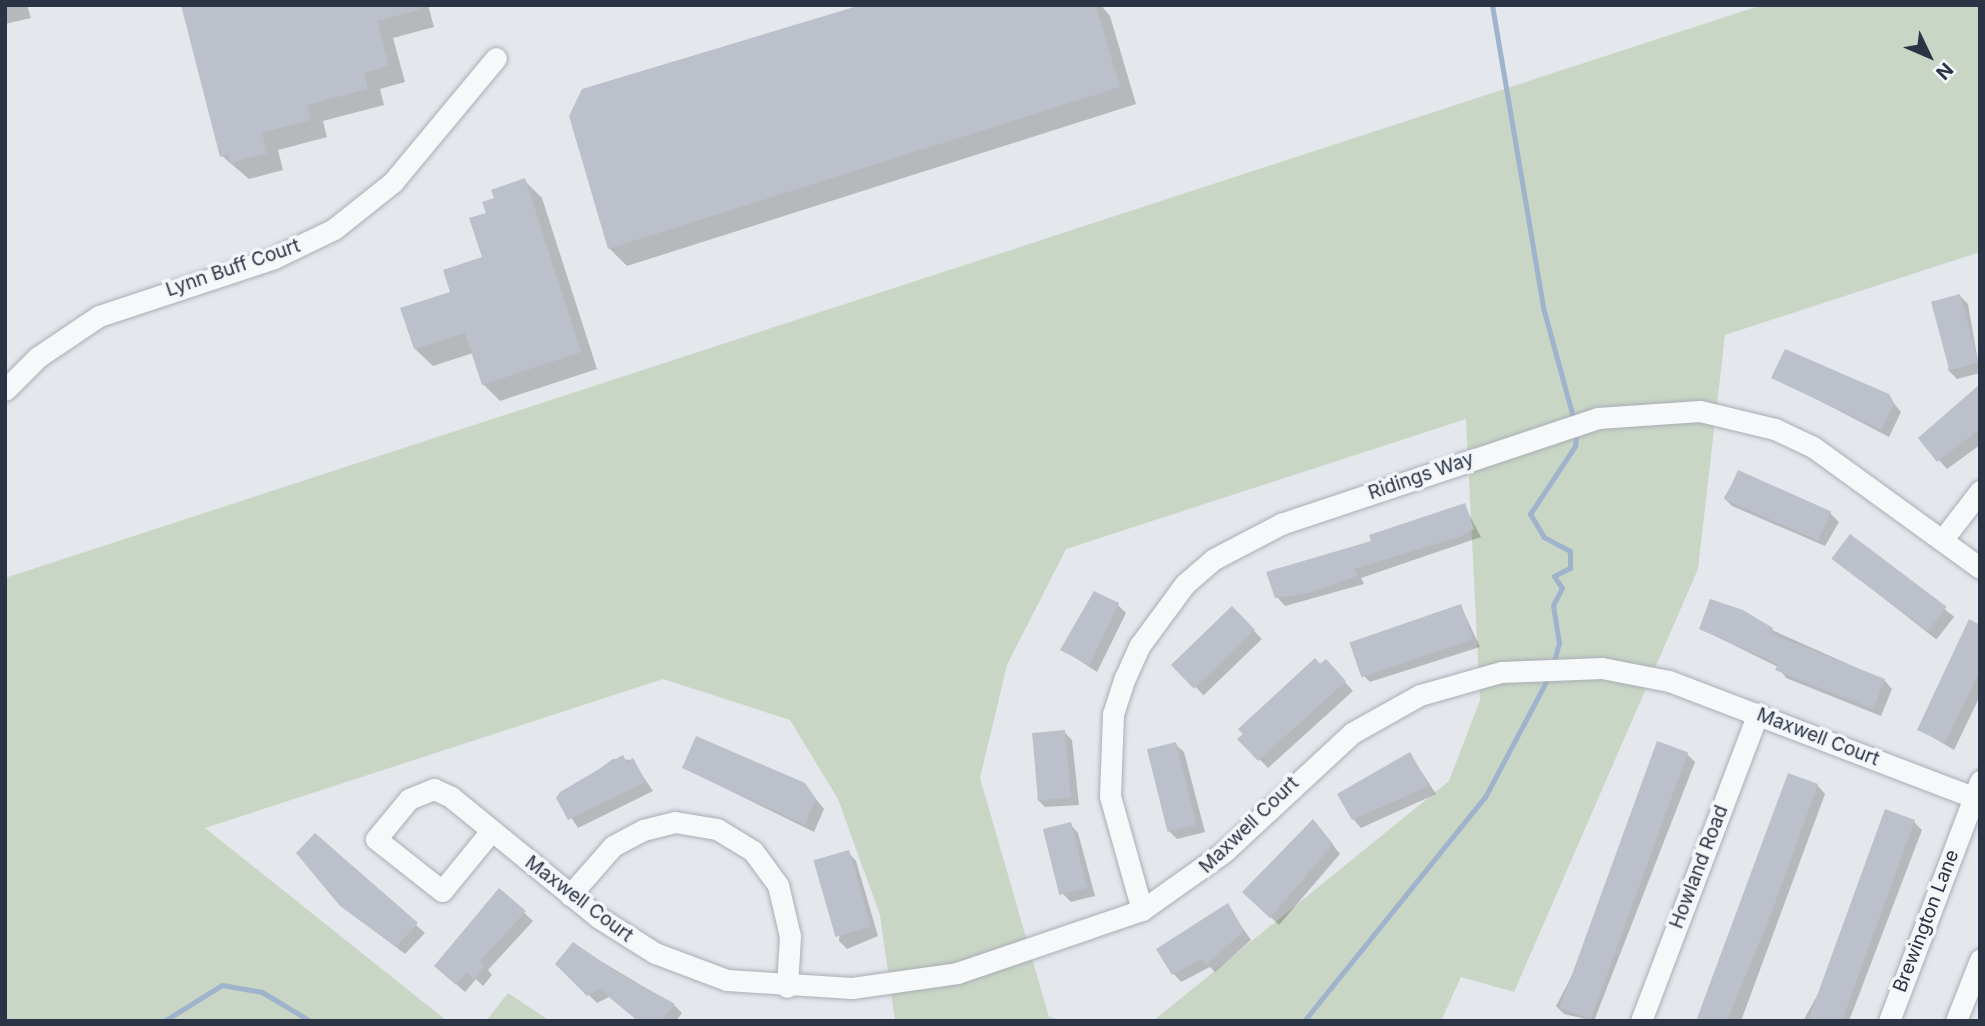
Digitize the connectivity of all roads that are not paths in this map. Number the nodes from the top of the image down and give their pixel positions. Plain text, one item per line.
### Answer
1 (496, 58) dead end
2 (5, 390) edge
3 (1980, 491) edge
4 (1944, 539) junction
5 (1980, 568) edge
6 (1758, 713) junction
7 (1978, 793) edge
8 (491, 831) junction
9 (570, 895) junction
10 (1142, 910) junction
11 (1980, 960) edge
12 (788, 987) junction
13 (1641, 1021) edge
14 (1889, 1021) edge
15 (1956, 1021) edge

1 - 2 street, Lynn Buff Court
3 - 4 street
4 - 5 street, Ridings Way
4 - 10 street, Ridings Way
6 - 7 street, Maxwell Court
6 - 10 street, Maxwell Court
6 - 13 street, Howland Road
7 - 14 street, Brewington Lane
8 - 8 street, Maxwell Court
8 - 9 street, Maxwell Court
9 - 12 street, Maxwell Court
9 - 12 street
10 - 12 street, Maxwell Court
11 - 15 street

